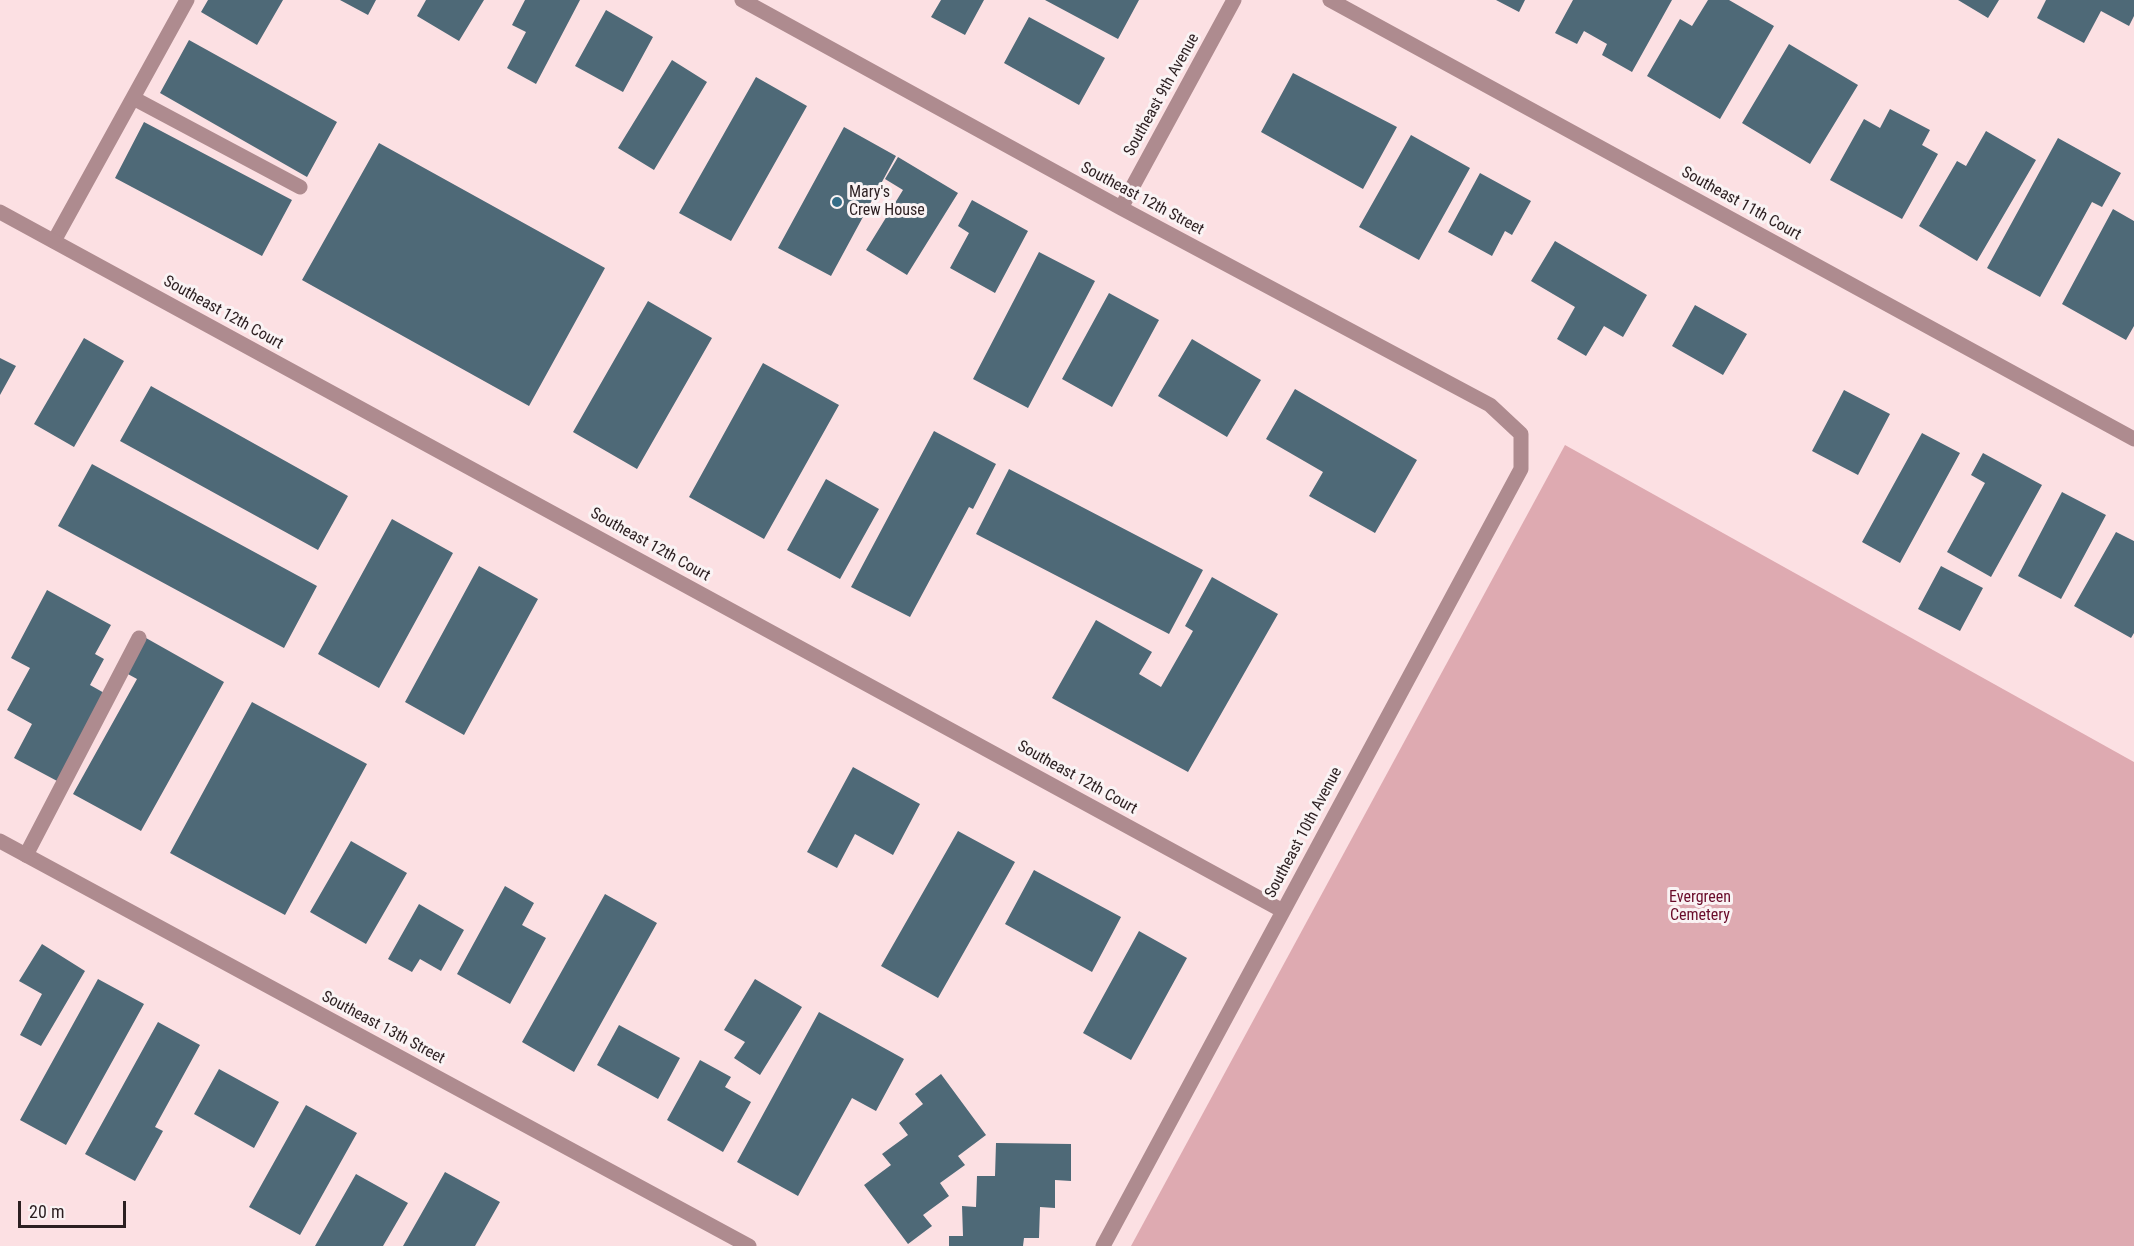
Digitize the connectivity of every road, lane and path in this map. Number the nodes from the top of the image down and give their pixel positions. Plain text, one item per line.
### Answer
1 (187, 0) edge
2 (742, 0) edge
3 (1234, 0) edge
4 (1330, 0) edge
5 (133, 98) junction
6 (300, 188) dead end
7 (1121, 208) junction
8 (0, 212) edge
9 (54, 241) junction
10 (1521, 434) joint
11 (2134, 439) edge
12 (139, 638) dead end
13 (0, 841) edge
14 (26, 855) junction
15 (1283, 911) junction
16 (749, 1246) edge
17 (1103, 1246) edge

1 - 5 street
2 - 7 street, Southeast 12th Street
3 - 7 street, Southeast 9th Avenue
4 - 11 street, Southeast 11th Court
5 - 6 street
5 - 9 street
7 - 10 street, Southeast 12th Street
8 - 9 street, Southeast 12th Court
9 - 15 street, Southeast 12th Court
10 - 15 street, Southeast 10th Avenue
12 - 14 street
13 - 14 street, Southeast 13th Street
14 - 16 street, Southeast 13th Street
15 - 17 street, Southeast 10th Avenue

